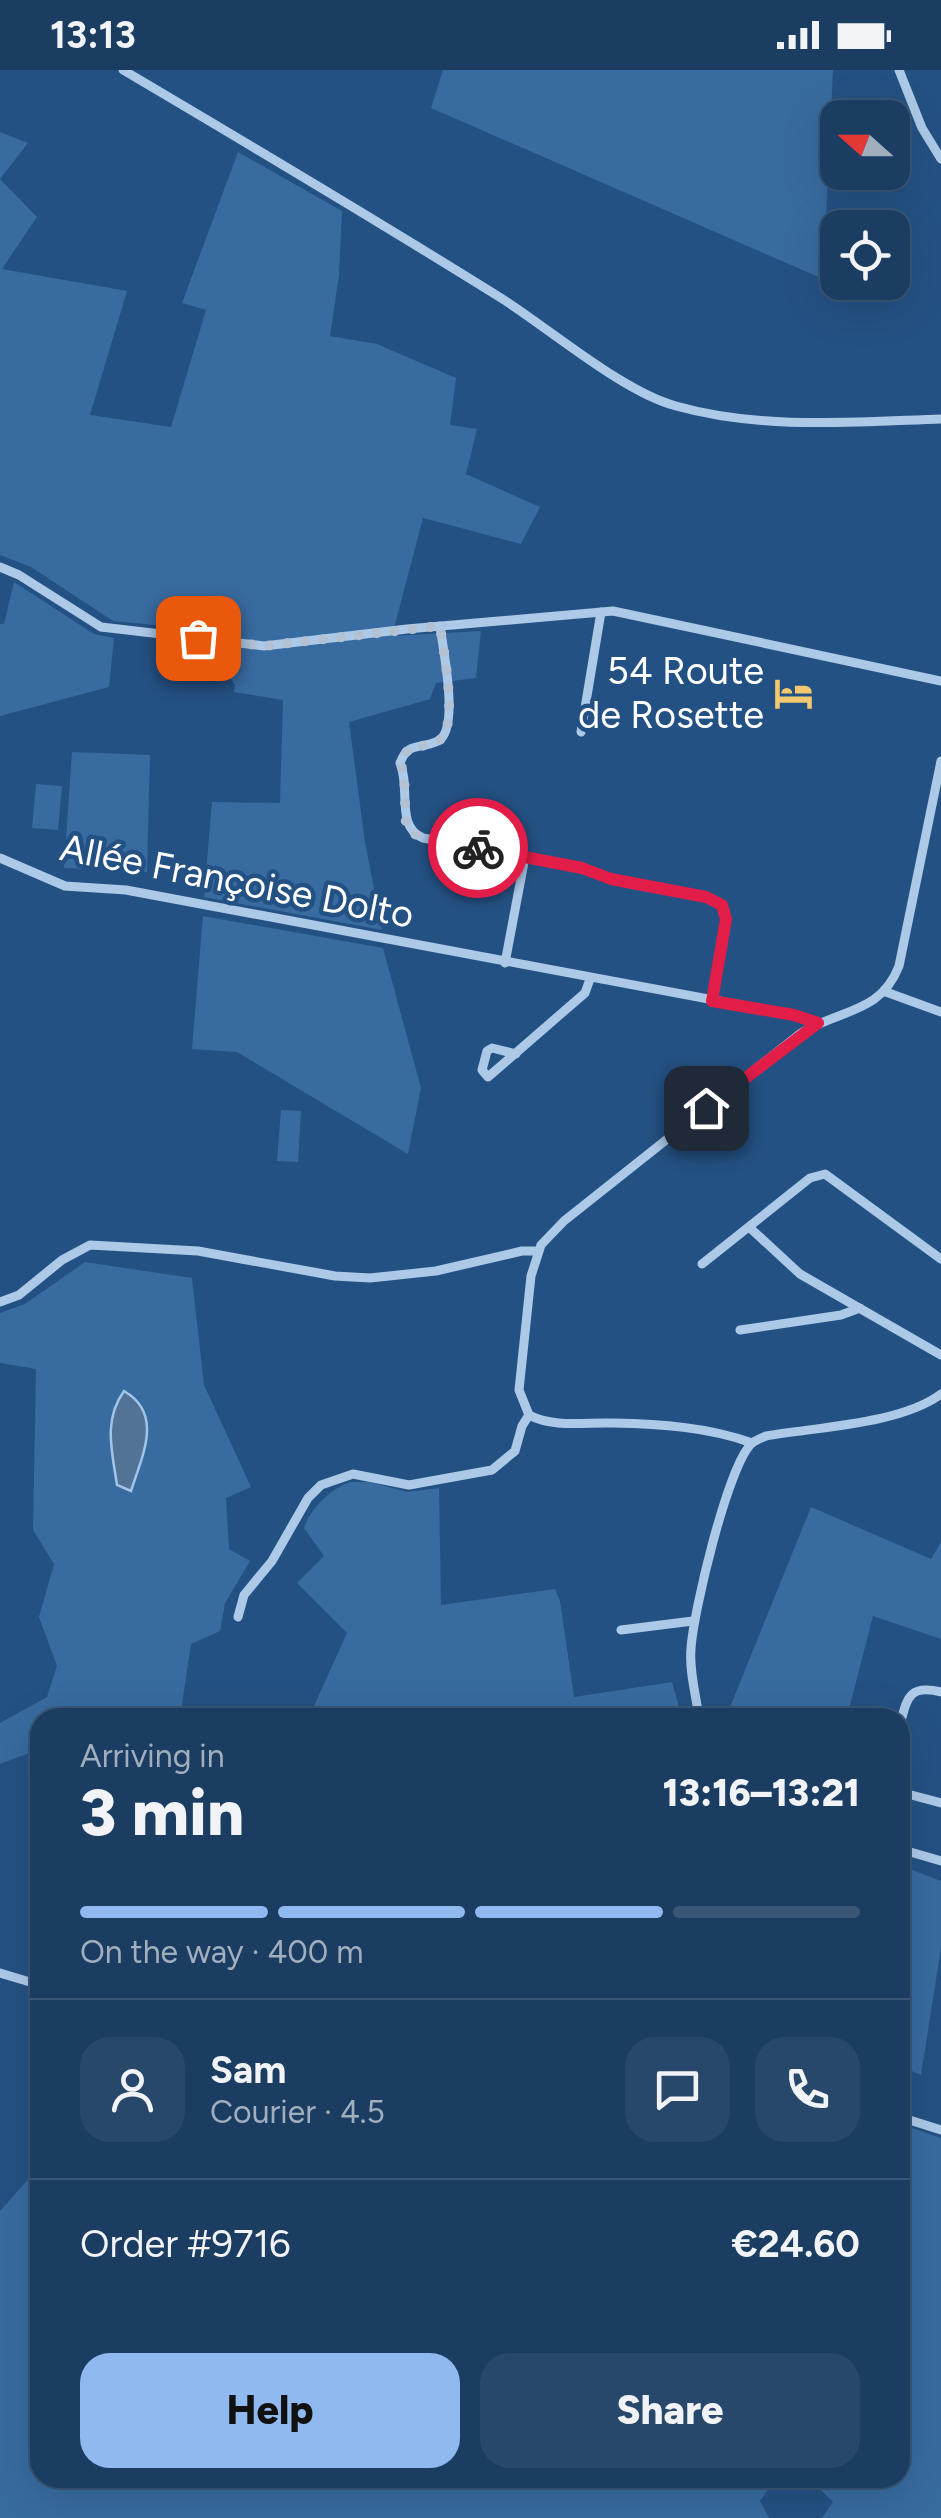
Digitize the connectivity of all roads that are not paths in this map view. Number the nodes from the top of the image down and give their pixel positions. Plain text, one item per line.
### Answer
1 (124, 70) edge
2 (899, 70) edge
3 (941, 159) edge
4 (941, 419) edge
5 (0, 567) edge
6 (602, 612) junction
7 (440, 626) junction
8 (941, 682) edge
9 (581, 732) dead end
10 (941, 761) edge
11 (524, 857) junction
12 (0, 858) edge
13 (505, 963) junction
14 (590, 979) junction
15 (886, 992) junction
16 (712, 1001) junction
17 (941, 1012) edge
18 (818, 1023) junction
19 (516, 1054) dead end
20 (748, 1227) junction
21 (538, 1251) junction
22 (941, 1258) edge
23 (702, 1264) dead end
24 (0, 1302) edge
25 (860, 1308) junction
26 (740, 1330) dead end
27 (941, 1355) edge
28 (941, 1394) edge
29 (529, 1415) junction
30 (752, 1443) junction
31 (238, 1617) dead end
32 (693, 1621) junction
33 (620, 1630) dead end
34 (941, 1692) edge
35 (698, 1708) edge
36 (904, 1708) edge
37 (910, 1795) edge
38 (941, 1804) edge
39 (910, 1852) edge
40 (941, 1861) edge
41 (0, 1973) edge
42 (30, 1982) edge
43 (910, 2120) edge
44 (941, 2130) edge

1 - 4 street
2 - 3 street
5 - 7 street
6 - 7 street
6 - 8 street
6 - 9 street
7 - 11 street
10 - 15 street
11 - 13 street
11 - 16 street
12 - 13 street, Allée Françoise Dolto
13 - 14 street, Allée Françoise Dolto
14 - 16 street, Allée Françoise Dolto
14 - 19 street
15 - 17 street
15 - 18 street
16 - 18 street, Allée Françoise Dolto
18 - 21 street
20 - 22 street
20 - 23 street
20 - 25 street
21 - 24 street
21 - 29 street
25 - 26 street
25 - 27 street
28 - 30 street
29 - 30 street
29 - 31 street
30 - 32 street
32 - 33 street
32 - 35 street
34 - 36 street
37 - 38 street
39 - 40 street
41 - 42 street
43 - 44 street

